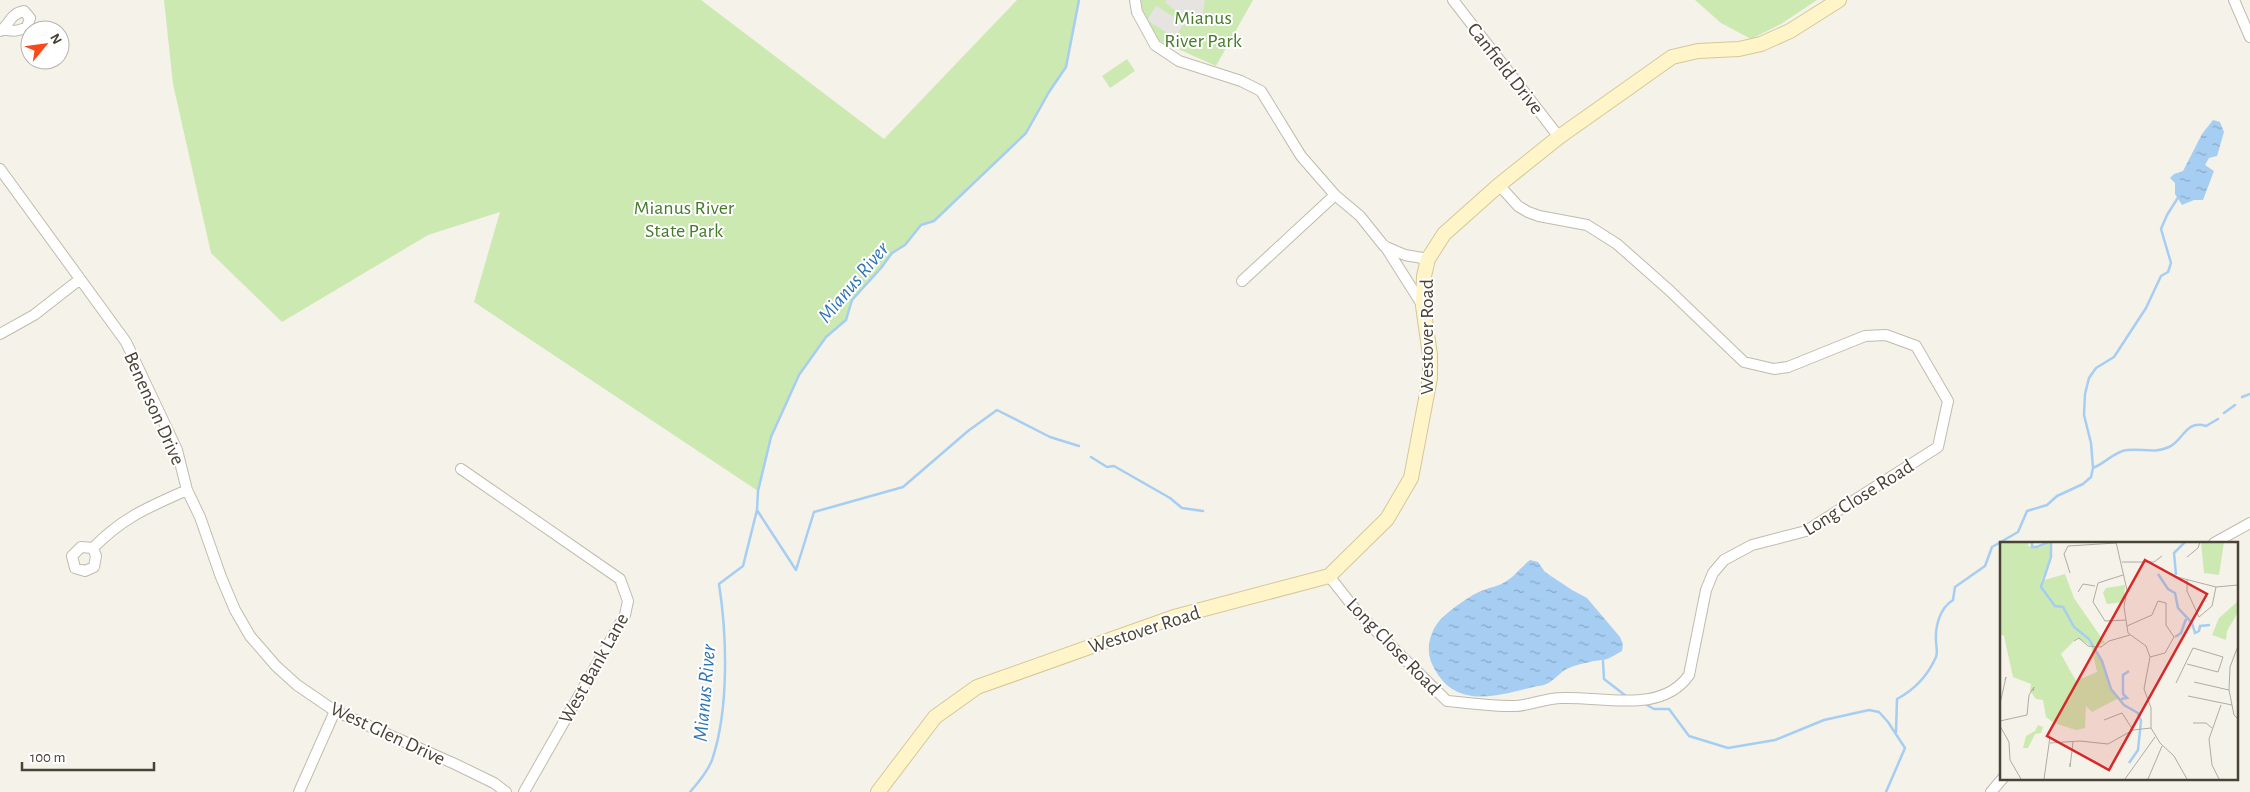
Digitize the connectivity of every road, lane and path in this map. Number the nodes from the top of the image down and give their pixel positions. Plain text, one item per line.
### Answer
1 (1134, 0) edge
2 (1453, 0) edge
3 (1838, 0) edge
4 (2234, 0) edge
5 (2250, 37) edge
6 (1560, 137) junction
7 (0, 169) edge
8 (1499, 185) junction
9 (1335, 195) junction
10 (1384, 246) junction
11 (1428, 259) junction
12 (79, 280) junction
13 (1242, 281) dead end
14 (1423, 306) junction
15 (0, 334) edge
16 (461, 469) dead end
17 (187, 490) junction
18 (2250, 523) edge
19 (2216, 542) edge
20 (93, 548) dead end
21 (1329, 576) junction
22 (276, 666) joint
23 (336, 711) junction
24 (2001, 780) edge
25 (299, 792) edge
26 (506, 792) edge
27 (524, 792) edge
28 (878, 792) edge
29 (1991, 792) edge

1 - 9 street
2 - 6 street, Canfield Drive
3 - 6 street, Westover Road
4 - 5 street
6 - 8 street, Westover Road
7 - 12 street, Benenson Drive
8 - 11 street, Westover Road
8 - 21 street, Long Close Road
9 - 10 street
9 - 13 street
10 - 11 street
10 - 14 street
11 - 14 street, Westover Road
12 - 15 street
12 - 17 street, Benenson Drive
14 - 21 street, Westover Road
16 - 27 street, West Bank Lane
17 - 20 street
17 - 22 street, Benenson Drive
18 - 19 street
21 - 28 street, Westover Road
22 - 23 street, West Glen Drive
23 - 25 street
23 - 26 street, West Glen Drive
24 - 29 street

